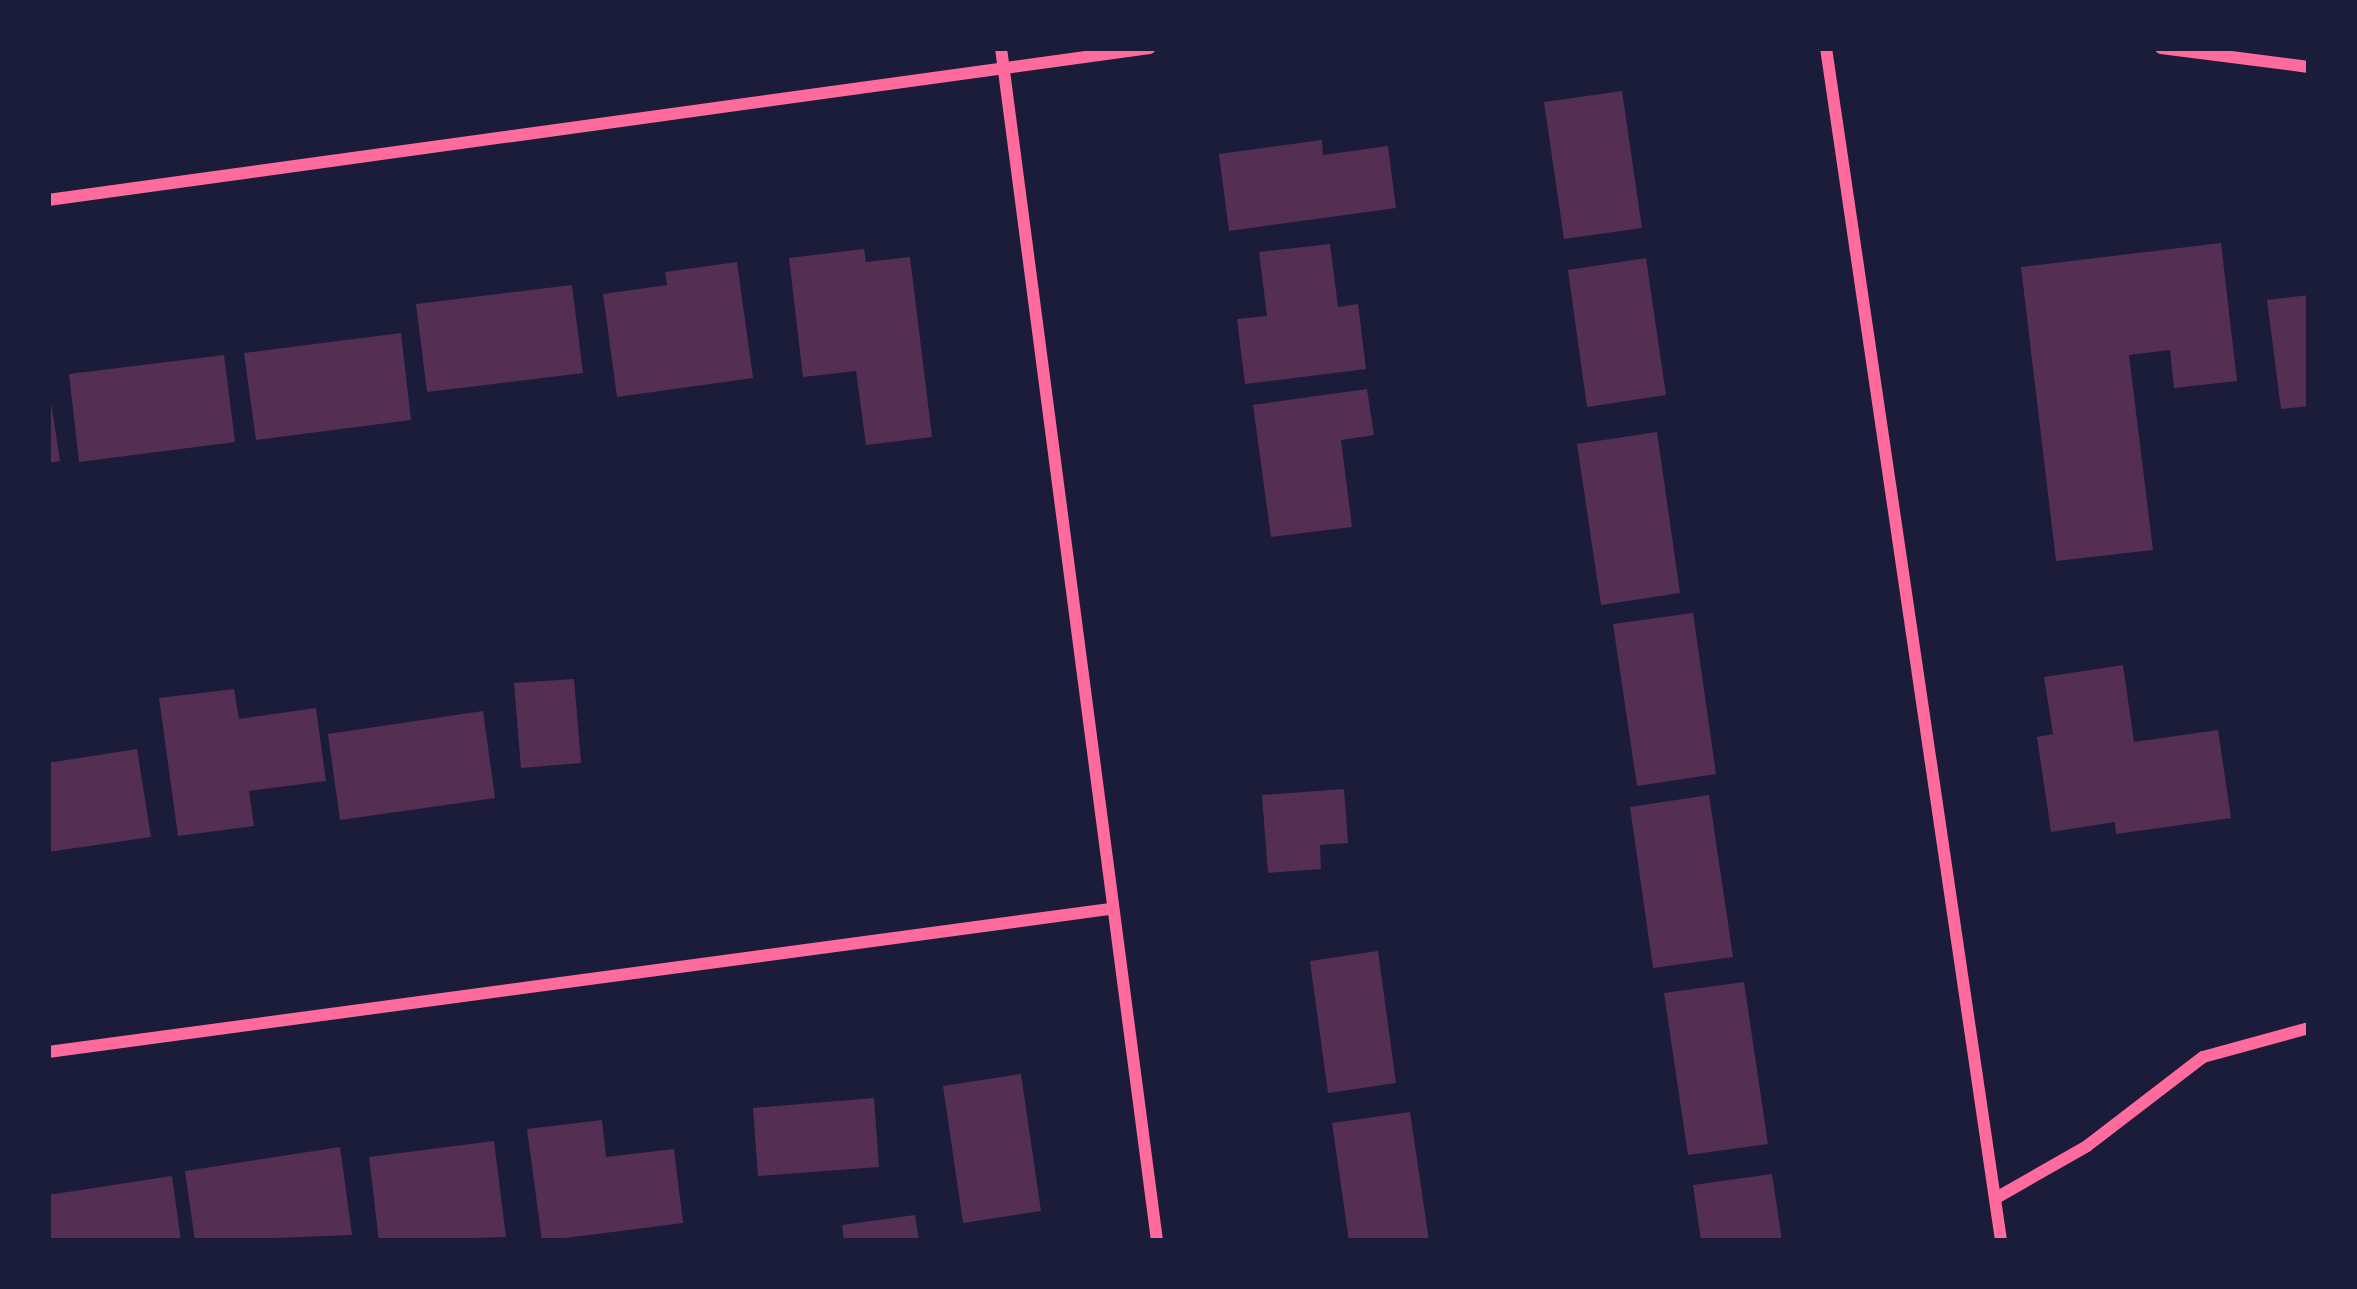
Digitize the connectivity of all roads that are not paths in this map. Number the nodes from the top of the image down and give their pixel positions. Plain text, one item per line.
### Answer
1 (1001, 48) edge
2 (1150, 48) edge
3 (1826, 48) edge
4 (2162, 48) edge
5 (2309, 67) edge
6 (1004, 68) junction
7 (48, 200) edge
8 (1110, 909) junction
9 (2309, 1028) edge
10 (48, 1052) edge
11 (1996, 1198) junction
12 (1157, 1241) edge
13 (2001, 1241) edge

1 - 6 street
2 - 6 street
3 - 11 street
4 - 5 street
6 - 7 street
6 - 8 street
8 - 10 street
8 - 12 street
9 - 11 street
11 - 13 street

